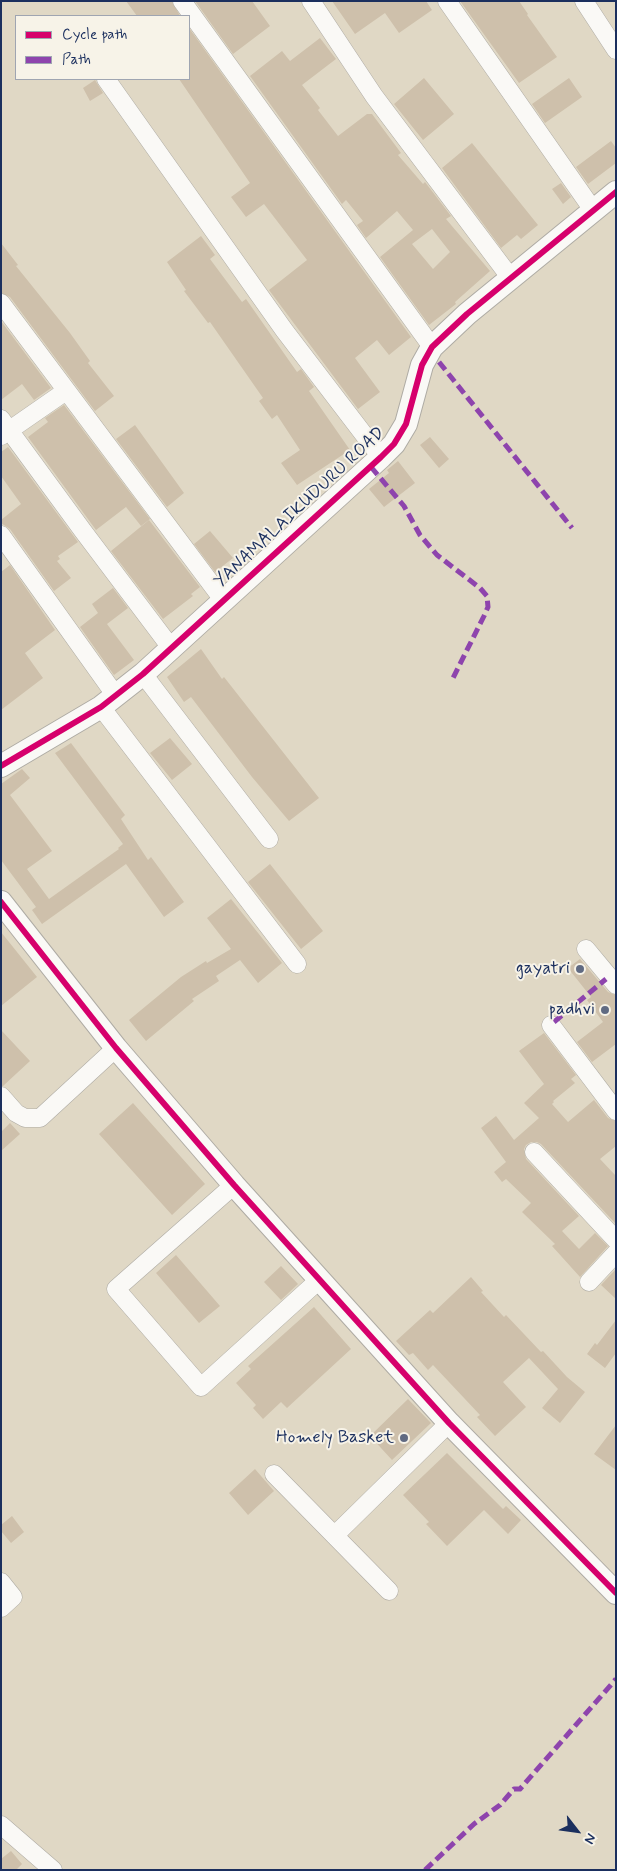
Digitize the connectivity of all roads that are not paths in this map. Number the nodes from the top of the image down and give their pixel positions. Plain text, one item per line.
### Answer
1 (182, 1) edge
2 (311, 1) edge
3 (447, 1) edge
4 (584, 1) edge
5 (616, 50) edge
6 (107, 80) edge
7 (616, 192) edge
8 (594, 210) junction
9 (510, 277) junction
10 (1, 303) edge
11 (432, 347) junction
12 (66, 391) junction
13 (4, 428) edge
14 (381, 457) junction
15 (1, 535) edge
16 (224, 601) junction
17 (172, 649) junction
18 (143, 674) junction
19 (108, 702) junction
20 (1, 766) edge
21 (269, 839) dead end
22 (1, 902) edge
23 (586, 949) dead end
24 (297, 964) dead end
25 (616, 985) edge
26 (551, 1025) dead end
27 (116, 1048) junction
28 (1, 1096) edge
29 (616, 1111) edge
30 (534, 1152) dead end
31 (234, 1185) junction
32 (616, 1240) edge
33 (616, 1253) edge
34 (319, 1280) junction
35 (589, 1282) dead end
36 (449, 1423) junction
37 (274, 1474) dead end
38 (335, 1535) junction
39 (1, 1582) edge
40 (389, 1591) dead end
41 (616, 1593) edge
42 (1, 1608) edge
43 (1, 1825) edge
44 (43, 1867) edge

1 - 11 street
2 - 9 street
3 - 8 street
4 - 5 street
6 - 14 street
7 - 8 street, YANAMALAIKUDURU ROAD
8 - 9 street, YANAMALAIKUDURU ROAD
9 - 11 street, YANAMALAIKUDURU ROAD
10 - 12 street
11 - 14 street, YANAMALAIKUDURU ROAD
12 - 13 street
12 - 16 street
13 - 17 street
14 - 16 street, YANAMALAIKUDURU ROAD
15 - 19 street
16 - 17 street, YANAMALAIKUDURU ROAD
17 - 18 street, YANAMALAIKUDURU ROAD
18 - 19 street, YANAMALAIKUDURU ROAD
18 - 21 street
19 - 20 street, YANAMALAIKUDURU ROAD
19 - 24 street
22 - 27 street
23 - 25 street
26 - 29 street
27 - 28 street
27 - 31 street
30 - 32 street
31 - 34 street
31 - 34 street
33 - 35 street
34 - 36 street
36 - 38 street
36 - 41 street
37 - 38 street
38 - 40 street
39 - 42 street
43 - 44 street

